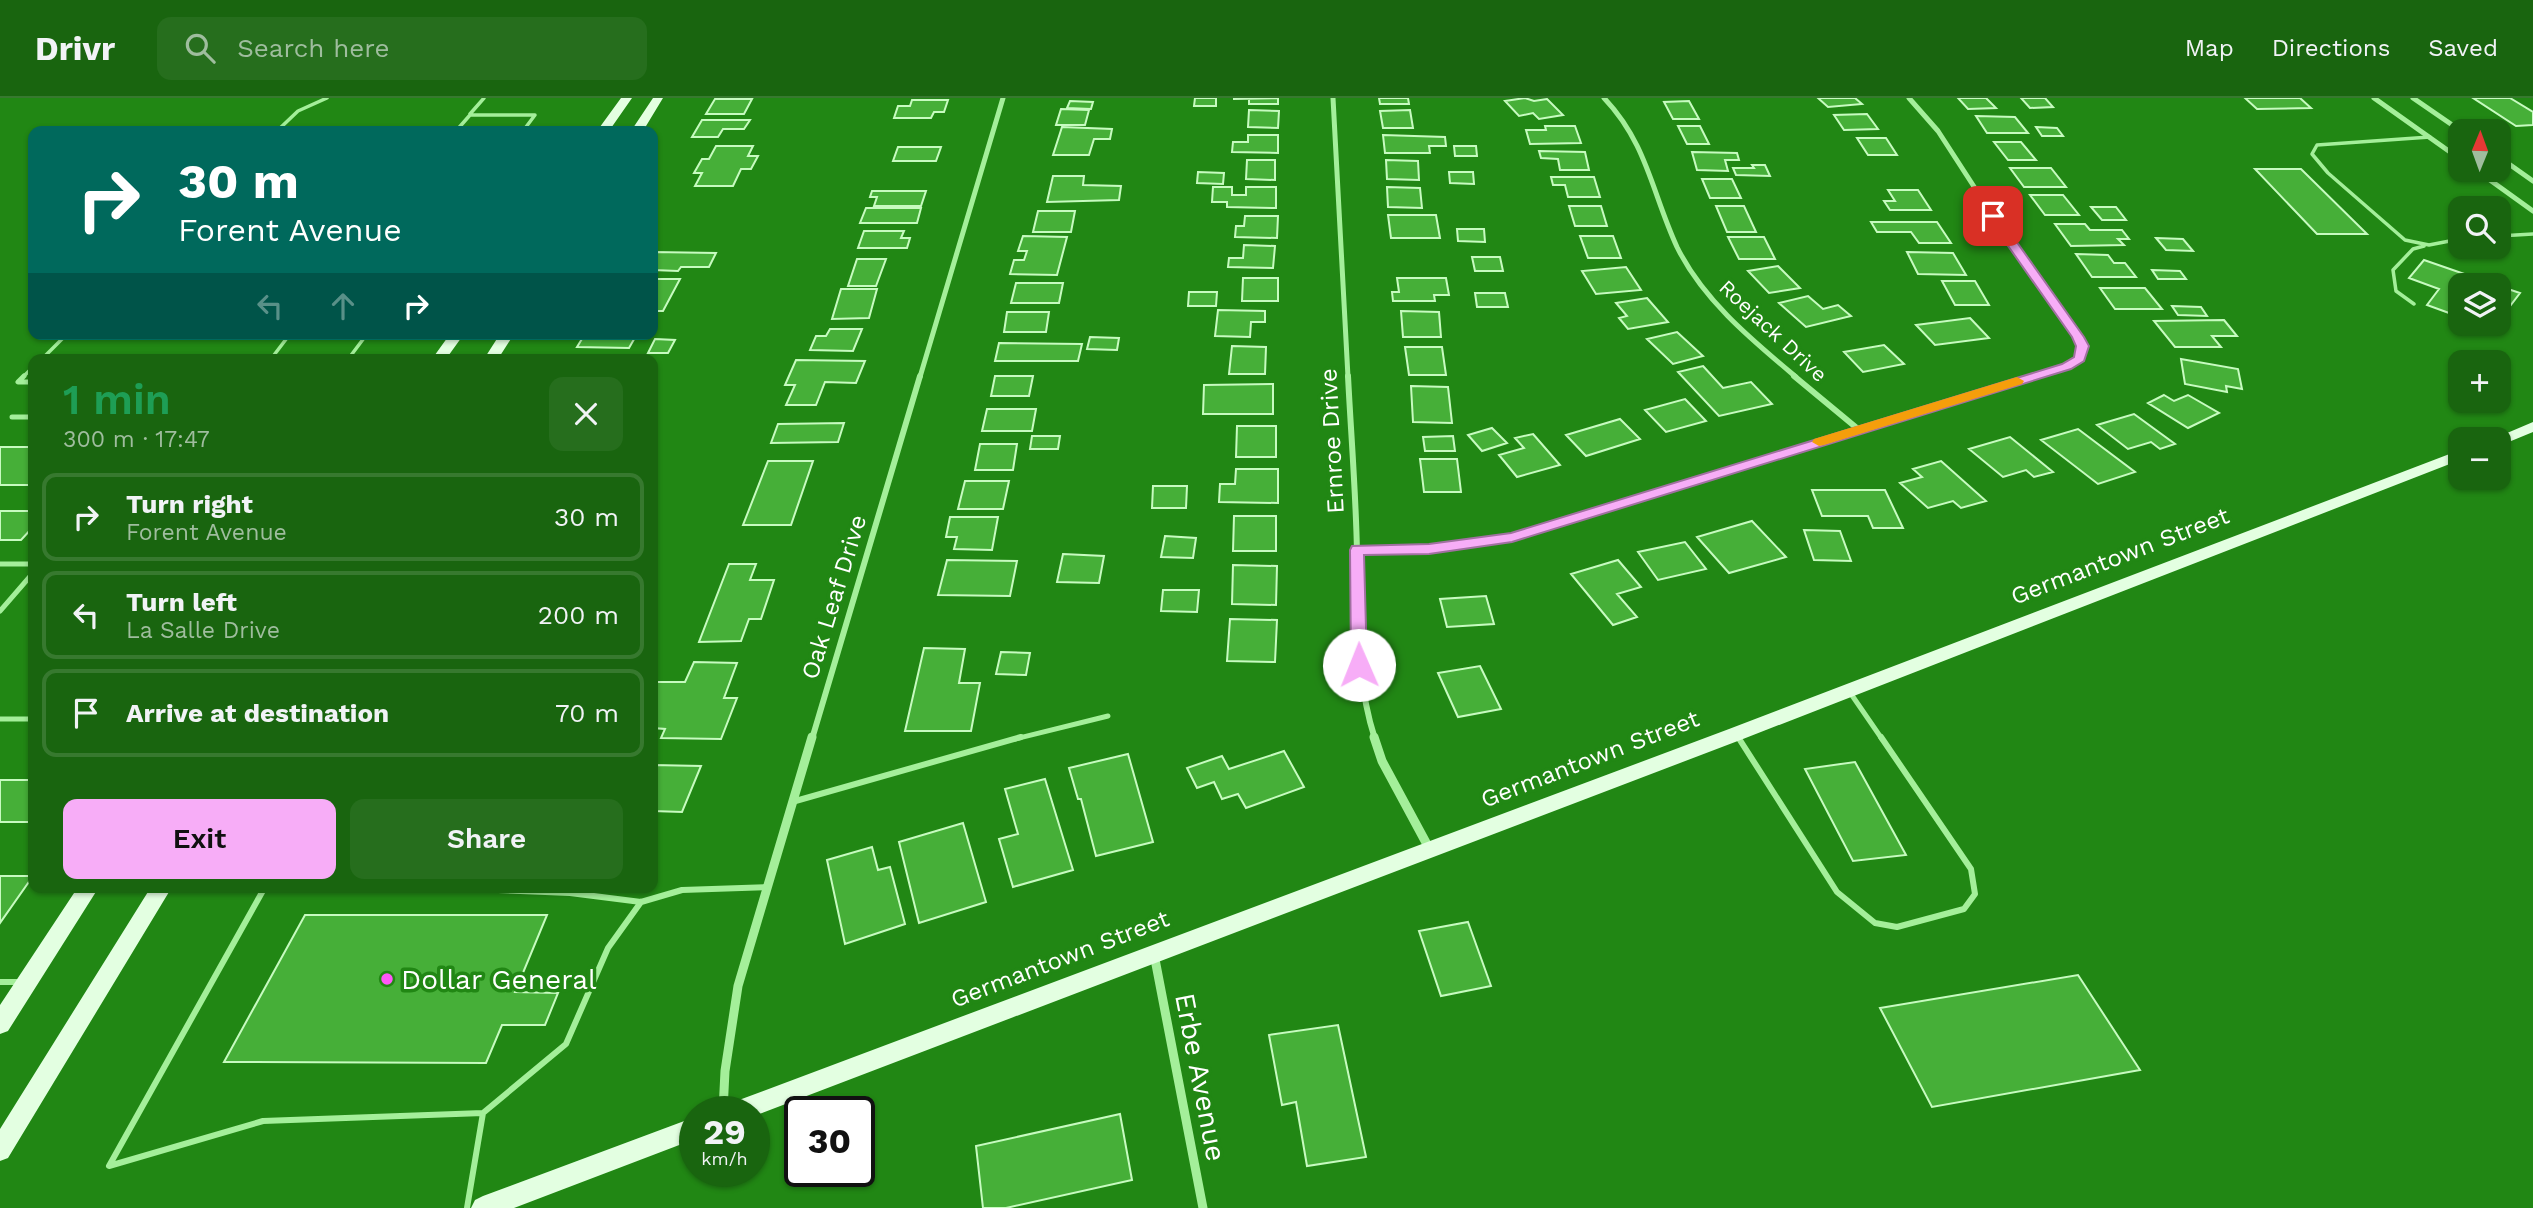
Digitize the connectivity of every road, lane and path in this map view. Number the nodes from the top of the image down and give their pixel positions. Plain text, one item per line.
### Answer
1 (327, 98) edge
2 (484, 98) edge
3 (627, 98) edge
4 (658, 98) edge
5 (1003, 98) edge
6 (1333, 98) edge
7 (1604, 98) edge
8 (1909, 98) edge
9 (2374, 98) edge
10 (2413, 98) edge
11 (470, 114) junction
12 (2448, 122) edge
13 (282, 126) edge
14 (460, 126) edge
15 (527, 126) edge
16 (607, 126) edge
17 (640, 126) edge
18 (2430, 137) junction
19 (2448, 150) edge
20 (2511, 165) edge
21 (2533, 181) edge
22 (2493, 182) edge
23 (2533, 211) edge
24 (2533, 234) edge
25 (2511, 235) edge
26 (2448, 241) edge
27 (2429, 245) junction
28 (2414, 304) dead end
29 (62, 340) edge
30 (285, 340) edge
31 (47, 354) edge
32 (275, 354) edge
33 (28, 373) edge
34 (28, 382) edge
35 (12, 417) dead end
36 (28, 417) edge
37 (2533, 428) edge
38 (1858, 429) junction
39 (2511, 436) edge
40 (2448, 460) edge
41 (1357, 550) junction
42 (0, 564) edge
43 (28, 565) edge
44 (28, 579) edge
45 (0, 611) edge
46 (1849, 691) junction
47 (1108, 716) dead end
48 (0, 719) edge
49 (28, 719) edge
50 (1736, 734) junction
51 (792, 802) junction
52 (1430, 850) junction
53 (768, 887) junction
54 (85, 893) edge
55 (158, 893) edge
56 (262, 893) edge
57 (577, 893) edge
58 (641, 902) junction
59 (1154, 954) junction
60 (0, 982) edge
61 (27, 982) junction
62 (0, 1024) edge
63 (724, 1096) edge
64 (770, 1099) edge
65 (482, 1113) junction
66 (679, 1134) edge
67 (0, 1150) edge
68 (467, 1208) edge
69 (483, 1208) edge
70 (1203, 1208) edge

1 - 13 lane
2 - 11 lane
3 - 16 main road
4 - 17 main road
5 - 51 street, Oak Leaf Drive
6 - 41 street, Ernroe Drive
7 - 38 street, Roejack Drive
8 - 38 street
9 - 18 street
10 - 12 street
11 - 14 lane
11 - 15 lane
18 - 19 street
18 - 27 lane
20 - 21 street
22 - 23 street
24 - 25 lane
26 - 27 lane
27 - 28 lane
29 - 31 lane
30 - 32 lane
33 - 34 lane
35 - 36 lane
37 - 39 main road
38 - 41 street
40 - 46 main road, Germantown Street
41 - 52 street, Ernroe Drive
42 - 43 lane
44 - 45 lane
46 - 50 main road, Germantown Street
46 - 50 lane
47 - 51 lane
48 - 49 lane
50 - 52 main road, Germantown Street
51 - 53 street, Oak Leaf Drive
52 - 59 main road, Germantown Street
53 - 58 lane
53 - 63 street, Oak Leaf Drive
54 - 61 main road
55 - 67 main road
56 - 65 lane
57 - 58 lane
58 - 65 lane
59 - 64 main road, Germantown Street
59 - 70 street, Erbe Avenue
60 - 61 lane
61 - 62 main road
65 - 68 lane
66 - 69 main road

